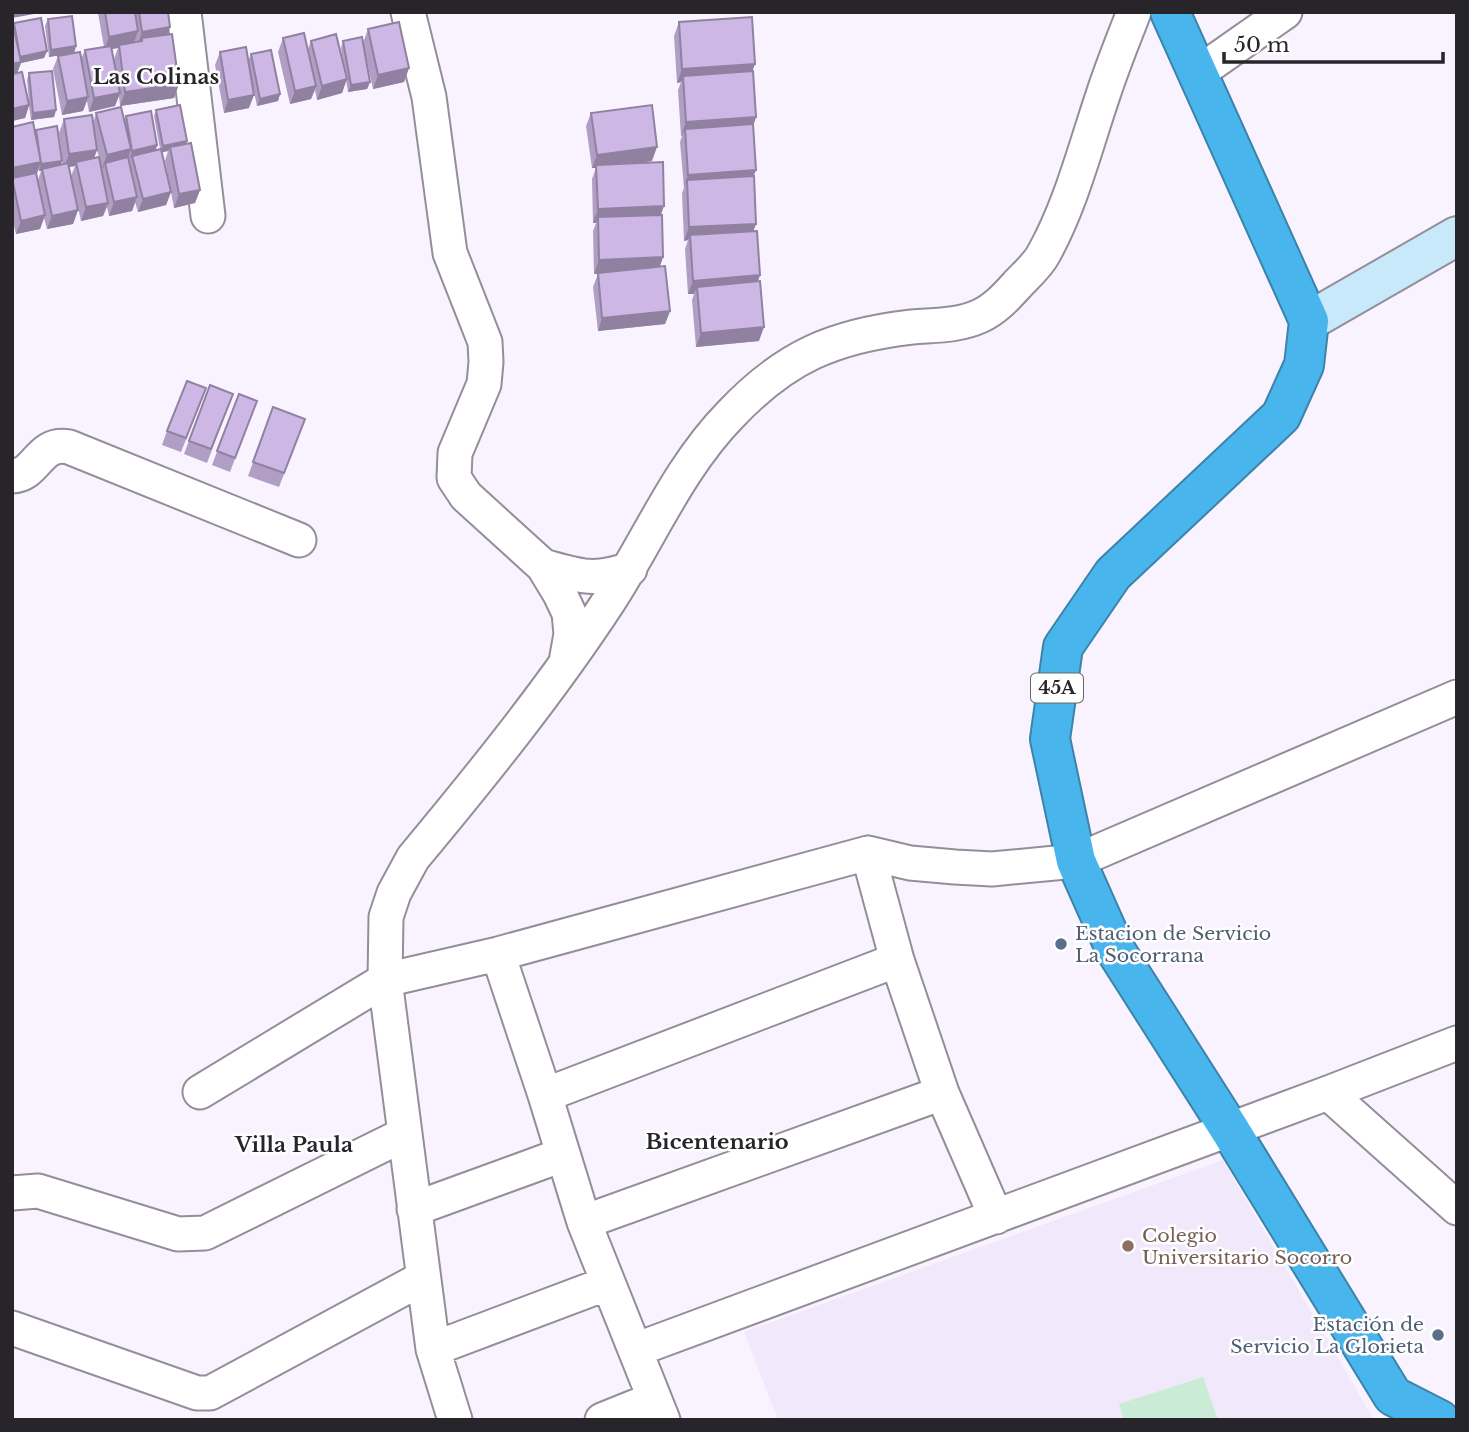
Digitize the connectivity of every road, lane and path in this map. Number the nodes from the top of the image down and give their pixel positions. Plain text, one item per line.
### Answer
1 (184, 12) edge
2 (408, 12) edge
3 (1134, 12) edge
4 (1170, 12) edge
5 (1284, 12) edge
6 (1198, 73) junction
7 (208, 216) dead end
8 (1457, 236) edge
9 (1309, 321) junction
10 (12, 475) edge
11 (299, 540) dead end
12 (543, 566) junction
13 (630, 569) junction
14 (566, 667) junction
15 (1457, 697) edge
16 (868, 853) junction
17 (1076, 861) junction
18 (498, 954) junction
19 (897, 960) junction
20 (385, 980) junction
21 (1457, 1043) edge
22 (201, 1092) dead end
23 (942, 1093) junction
24 (1328, 1093) junction
25 (545, 1095) junction
26 (1230, 1130) junction
27 (405, 1135) junction
28 (562, 1155) junction
29 (12, 1193) edge
30 (1457, 1208) edge
31 (414, 1209) junction
32 (996, 1217) junction
33 (584, 1222) junction
34 (423, 1278) junction
35 (608, 1283) junction
36 (12, 1328) edge
37 (433, 1349) junction
38 (635, 1350) junction
39 (1399, 1408) edge
40 (659, 1409) edge
41 (455, 1420) edge
42 (602, 1420) edge
43 (1440, 1420) edge

1 - 7 street
2 - 12 street
3 - 13 street
4 - 6 highway
5 - 6 street
6 - 9 highway
8 - 9 street
9 - 17 highway, 45A
10 - 11 street
12 - 13 street
12 - 14 street
13 - 14 street
14 - 20 street
15 - 17 street
16 - 17 street
16 - 18 street
16 - 19 street
17 - 26 highway, 45A
18 - 20 street
18 - 25 street
19 - 23 street
19 - 25 street
20 - 22 street
20 - 27 street
21 - 24 street
23 - 32 street
23 - 33 street
24 - 26 street
24 - 30 street
25 - 28 street
26 - 32 street
26 - 39 highway, 45A
27 - 29 street
27 - 31 street
28 - 31 street
28 - 33 street
31 - 34 street
32 - 38 street
33 - 35 street
34 - 36 street
34 - 37 street
35 - 37 street
35 - 38 street
37 - 41 street
38 - 40 street
39 - 43 highway, 45A
40 - 42 street

